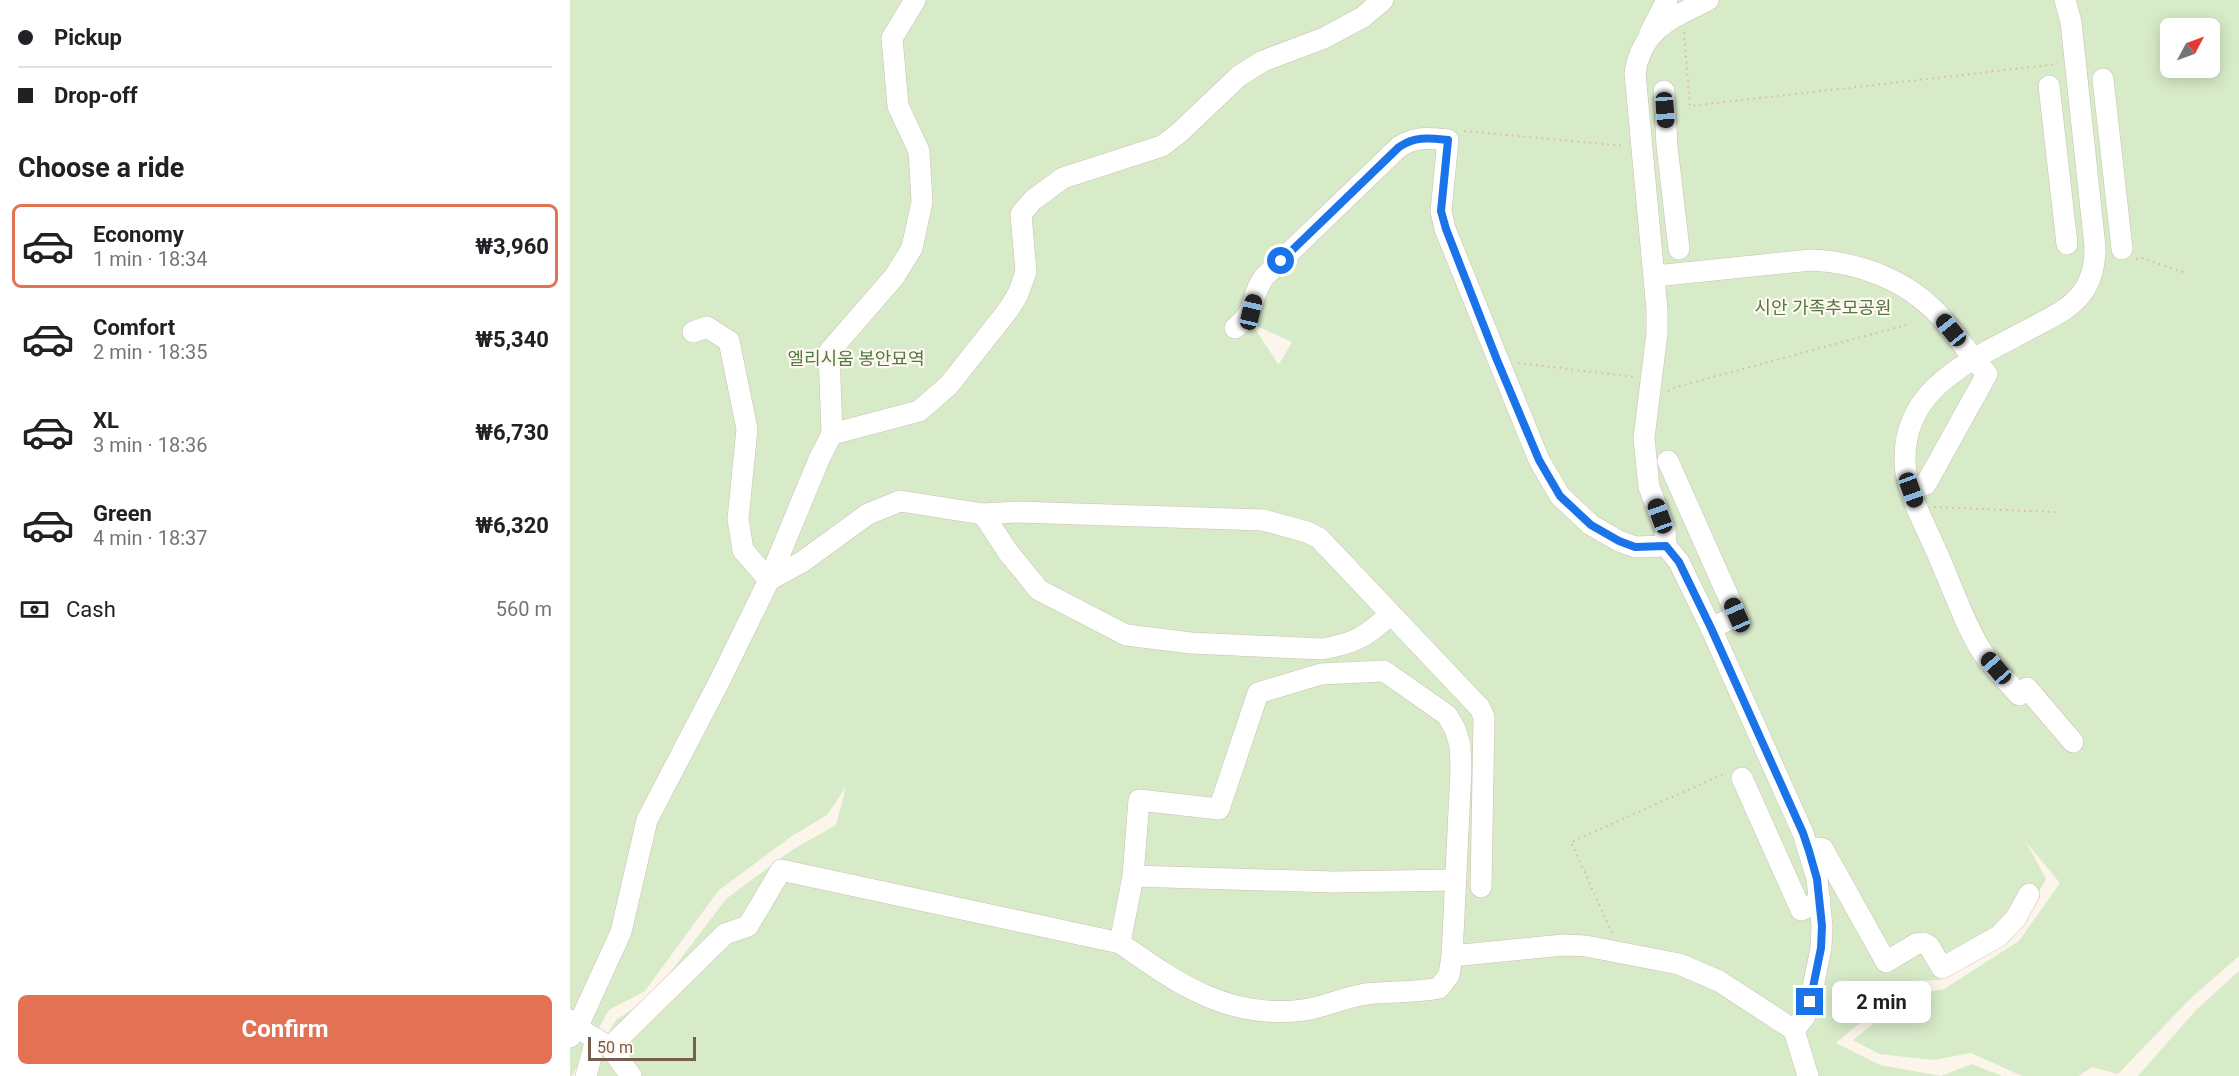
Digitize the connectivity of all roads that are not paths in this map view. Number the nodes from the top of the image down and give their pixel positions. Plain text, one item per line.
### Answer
1 (915, 0) edge
2 (1383, 0) edge
3 (1708, 0) edge
4 (2065, 0) edge
5 (1673, 8) edge
6 (2103, 80) dead end
7 (2049, 87) dead end
8 (1664, 91) dead end
9 (1667, 146) junction
10 (1643, 148) junction
11 (2114, 167) junction
12 (2086, 172) junction
13 (2058, 177) junction
14 (2067, 244) dead end
15 (1679, 249) dead end
16 (2128, 254) road end
17 (1655, 276) junction
18 (1235, 328) dead end
19 (693, 332) dead end
20 (1974, 359) junction
21 (832, 434) junction
22 (1668, 461) dead end
23 (1914, 498) junction
24 (982, 514) junction
25 (1666, 546) junction
26 (769, 580) junction
27 (1390, 615) junction
28 (1711, 628) junction
29 (2073, 742) dead end
30 (1739, 773) road end
31 (1809, 851) junction
32 (1134, 876) junction
33 (1456, 880) junction
34 (1481, 887) dead end
35 (2029, 894) dead end
36 (1820, 902) junction
37 (1120, 943) junction
38 (1452, 956) junction
39 (572, 1028) edge
40 (1794, 1030) junction
41 (603, 1043) junction
42 (586, 1076) edge
43 (632, 1076) edge
44 (1808, 1076) edge

1 - 21 lane
2 - 21 lane
3 - 5 lane
4 - 12 lane
5 - 10 lane
6 - 11 lane
7 - 13 lane
8 - 9 lane
9 - 10 lane
9 - 15 lane
10 - 17 lane
11 - 12 lane
11 - 16 lane
12 - 13 lane
12 - 20 lane
13 - 14 lane
17 - 20 lane
17 - 25 lane
18 - 25 lane
19 - 26 lane
20 - 23 lane
20 - 23 lane
21 - 26 lane
22 - 28 lane
23 - 29 lane
24 - 26 lane
24 - 27 lane
24 - 27 lane
25 - 28 lane
26 - 39 lane
27 - 34 lane
28 - 31 lane
30 - 36 lane
31 - 35 lane
31 - 36 lane
32 - 33 lane
32 - 33 lane
32 - 37 lane
33 - 38 lane
36 - 40 lane
37 - 38 lane
37 - 41 lane
38 - 40 lane
39 - 41 lane
40 - 44 lane
41 - 42 lane
41 - 43 lane

